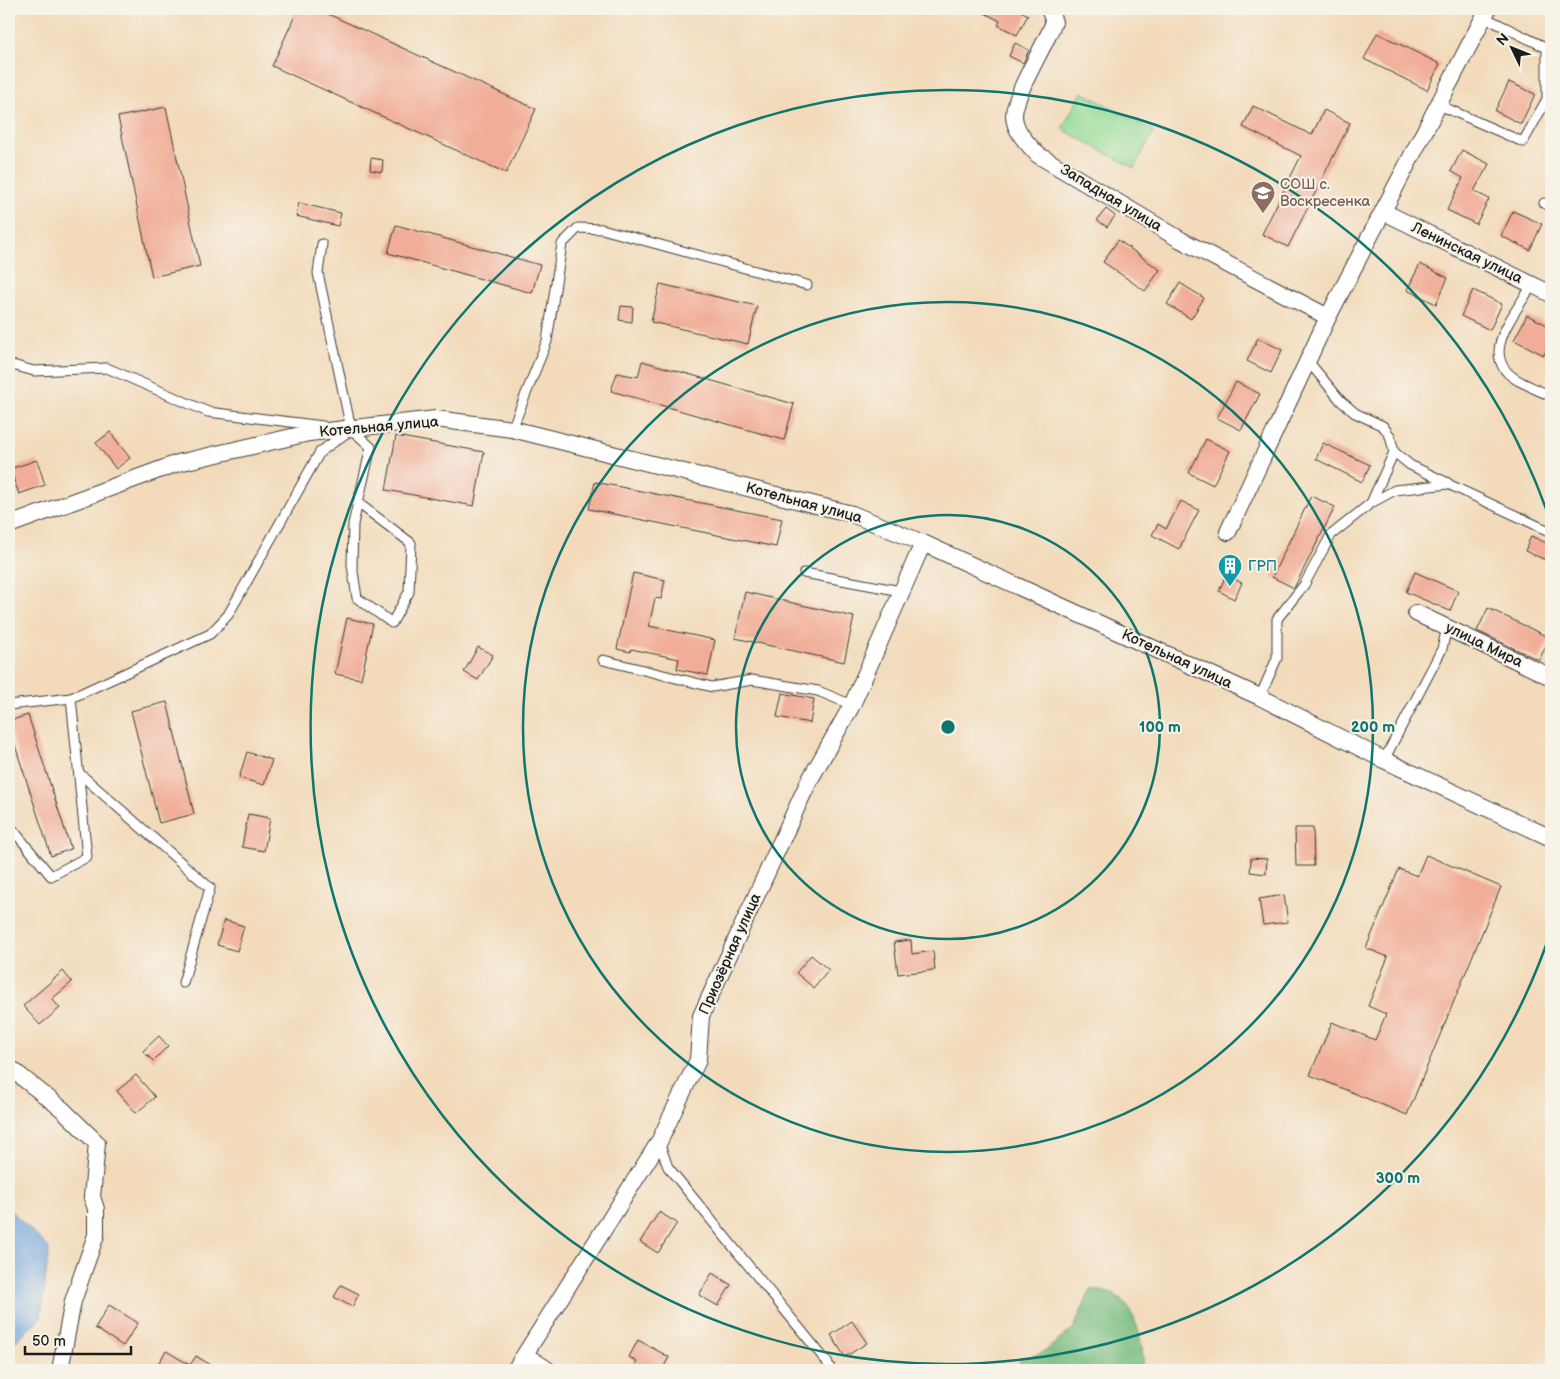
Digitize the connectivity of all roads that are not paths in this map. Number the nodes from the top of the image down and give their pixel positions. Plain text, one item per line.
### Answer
1 (1050, 9) edge
2 (1486, 13) edge
3 (1549, 49) edge
4 (1438, 105) junction
5 (1384, 212) junction
6 (322, 244) dead end
7 (807, 285) dead end
8 (1532, 285) junction
9 (1551, 294) edge
10 (1328, 317) junction
11 (1308, 361) junction
12 (9, 364) edge
13 (1551, 395) edge
14 (351, 429) junction
15 (512, 429) junction
16 (1394, 452) junction
17 (1448, 484) junction
18 (358, 503) junction
19 (1371, 503) junction
20 (9, 525) edge
21 (1228, 532) dead end
22 (1551, 532) edge
23 (923, 543) junction
24 (804, 573) dead end
25 (901, 591) junction
26 (1416, 613) dead end
27 (1447, 627) junction
28 (603, 660) dead end
29 (1551, 677) edge
30 (1260, 697) junction
31 (71, 698) junction
32 (852, 704) junction
33 (9, 705) edge
34 (1384, 760) junction
35 (79, 773) junction
36 (9, 824) edge
37 (1551, 838) edge
38 (183, 983) dead end
39 (9, 1067) edge
40 (659, 1142) junction
41 (525, 1354) junction
42 (60, 1370) edge
43 (515, 1370) edge
44 (548, 1370) edge
45 (831, 1370) edge

1 - 10 street, Западная улица
2 - 3 lane
2 - 4 street
3 - 4 lane
4 - 5 street
5 - 8 street, Ленинская улица
5 - 10 street
6 - 14 lane
7 - 15 lane
8 - 9 street, Ленинская улица
8 - 13 lane
10 - 11 street
11 - 16 lane
11 - 21 street
12 - 14 lane
14 - 15 street, Котельная улица
14 - 18 lane
14 - 20 street, Котельная улица
14 - 31 lane
15 - 23 street, Котельная улица
16 - 17 lane
16 - 19 lane
17 - 19 lane
17 - 22 lane
18 - 18 lane
19 - 30 lane
23 - 25 street, Приозёрная улица
23 - 30 street, Котельная улица
24 - 25 lane
25 - 32 street, Приозёрная улица
26 - 27 street, улица Мира
27 - 29 street, улица Мира
27 - 34 lane
28 - 32 lane
30 - 34 street, Котельная улица
31 - 33 lane
31 - 35 lane
32 - 40 street, Приозёрная улица
34 - 37 street, Котельная улица
35 - 36 lane
35 - 38 lane
39 - 42 street
40 - 41 street, Приозёрная улица
40 - 45 lane
41 - 43 street, Приозёрная улица
41 - 44 street

